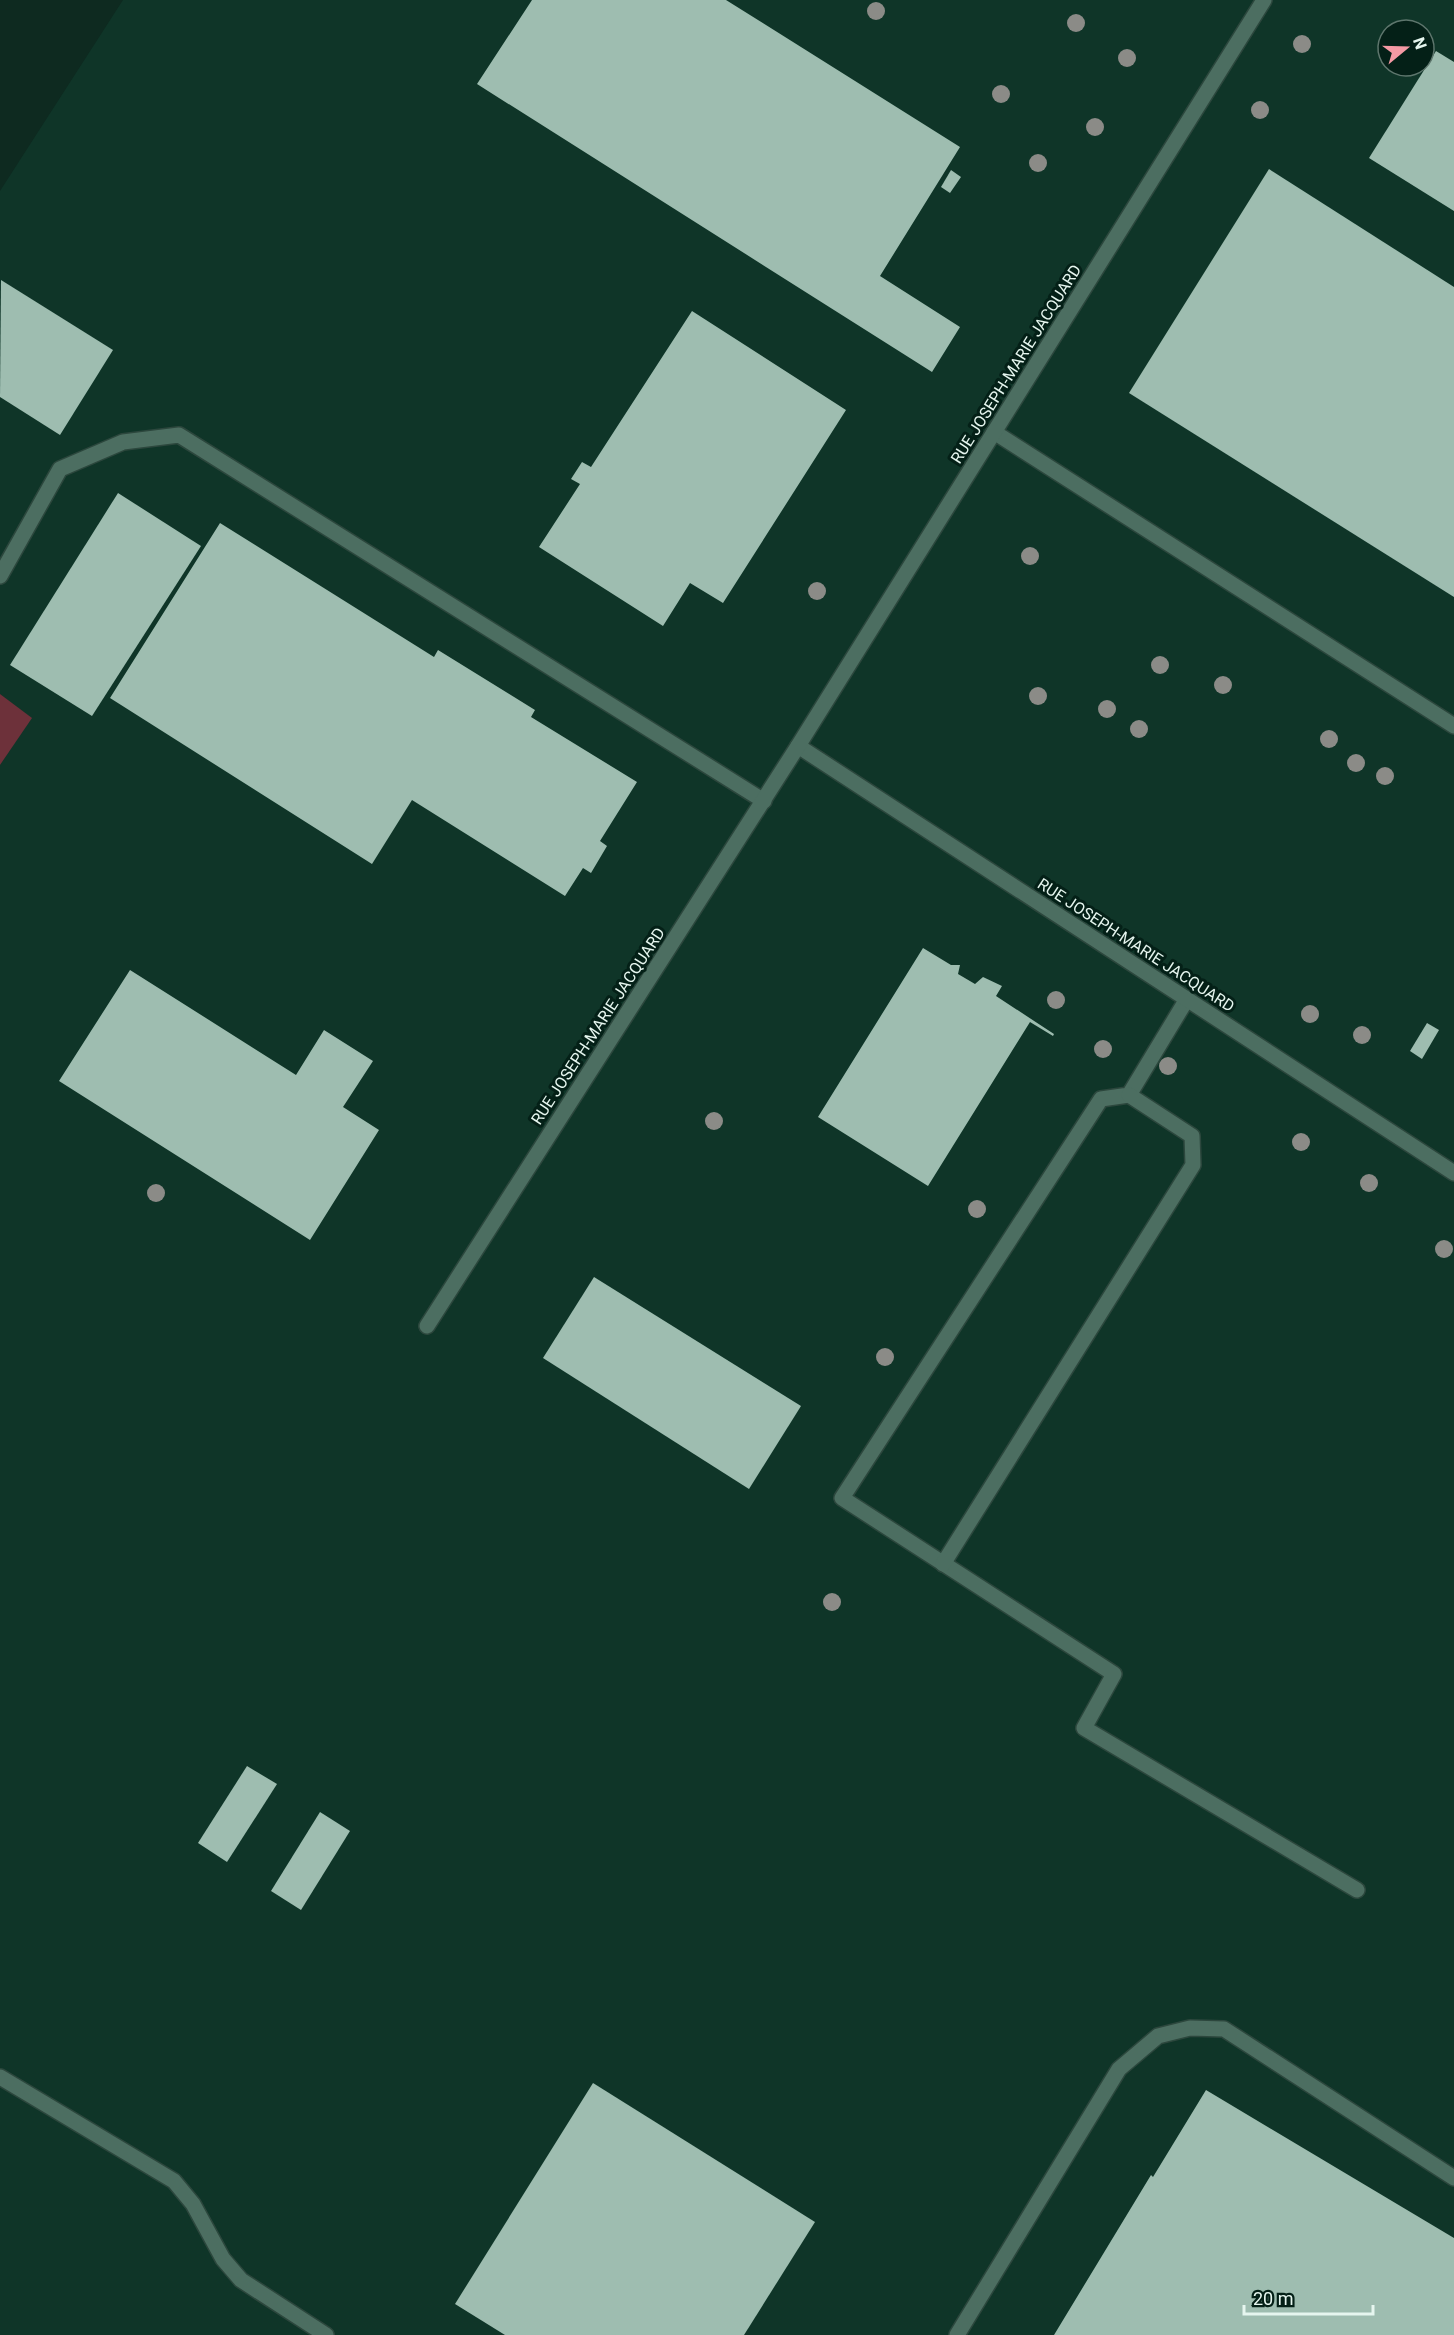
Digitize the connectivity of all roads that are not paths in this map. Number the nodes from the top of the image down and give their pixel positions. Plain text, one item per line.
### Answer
1 (1264, 0) edge
2 (994, 432) junction
3 (0, 576) edge
4 (1454, 726) edge
5 (798, 747) junction
6 (764, 801) junction
7 (1187, 999) junction
8 (1129, 1095) junction
9 (1454, 1173) edge
10 (427, 1326) dead end
11 (943, 1564) junction
12 (1357, 1890) dead end
13 (0, 2077) edge
14 (1454, 2178) edge
15 (326, 2335) edge
16 (957, 2335) edge

1 - 2 street, RUE JOSEPH-MARIE JACQUARD
2 - 4 street
2 - 5 street, RUE JOSEPH-MARIE JACQUARD
3 - 6 street
5 - 6 street, RUE JOSEPH-MARIE JACQUARD
5 - 7 street, RUE JOSEPH-MARIE JACQUARD
6 - 10 street, RUE JOSEPH-MARIE JACQUARD
7 - 8 street
7 - 9 street, RUE JOSEPH-MARIE JACQUARD
8 - 11 street
8 - 11 street
11 - 12 street
13 - 15 street
14 - 16 street

